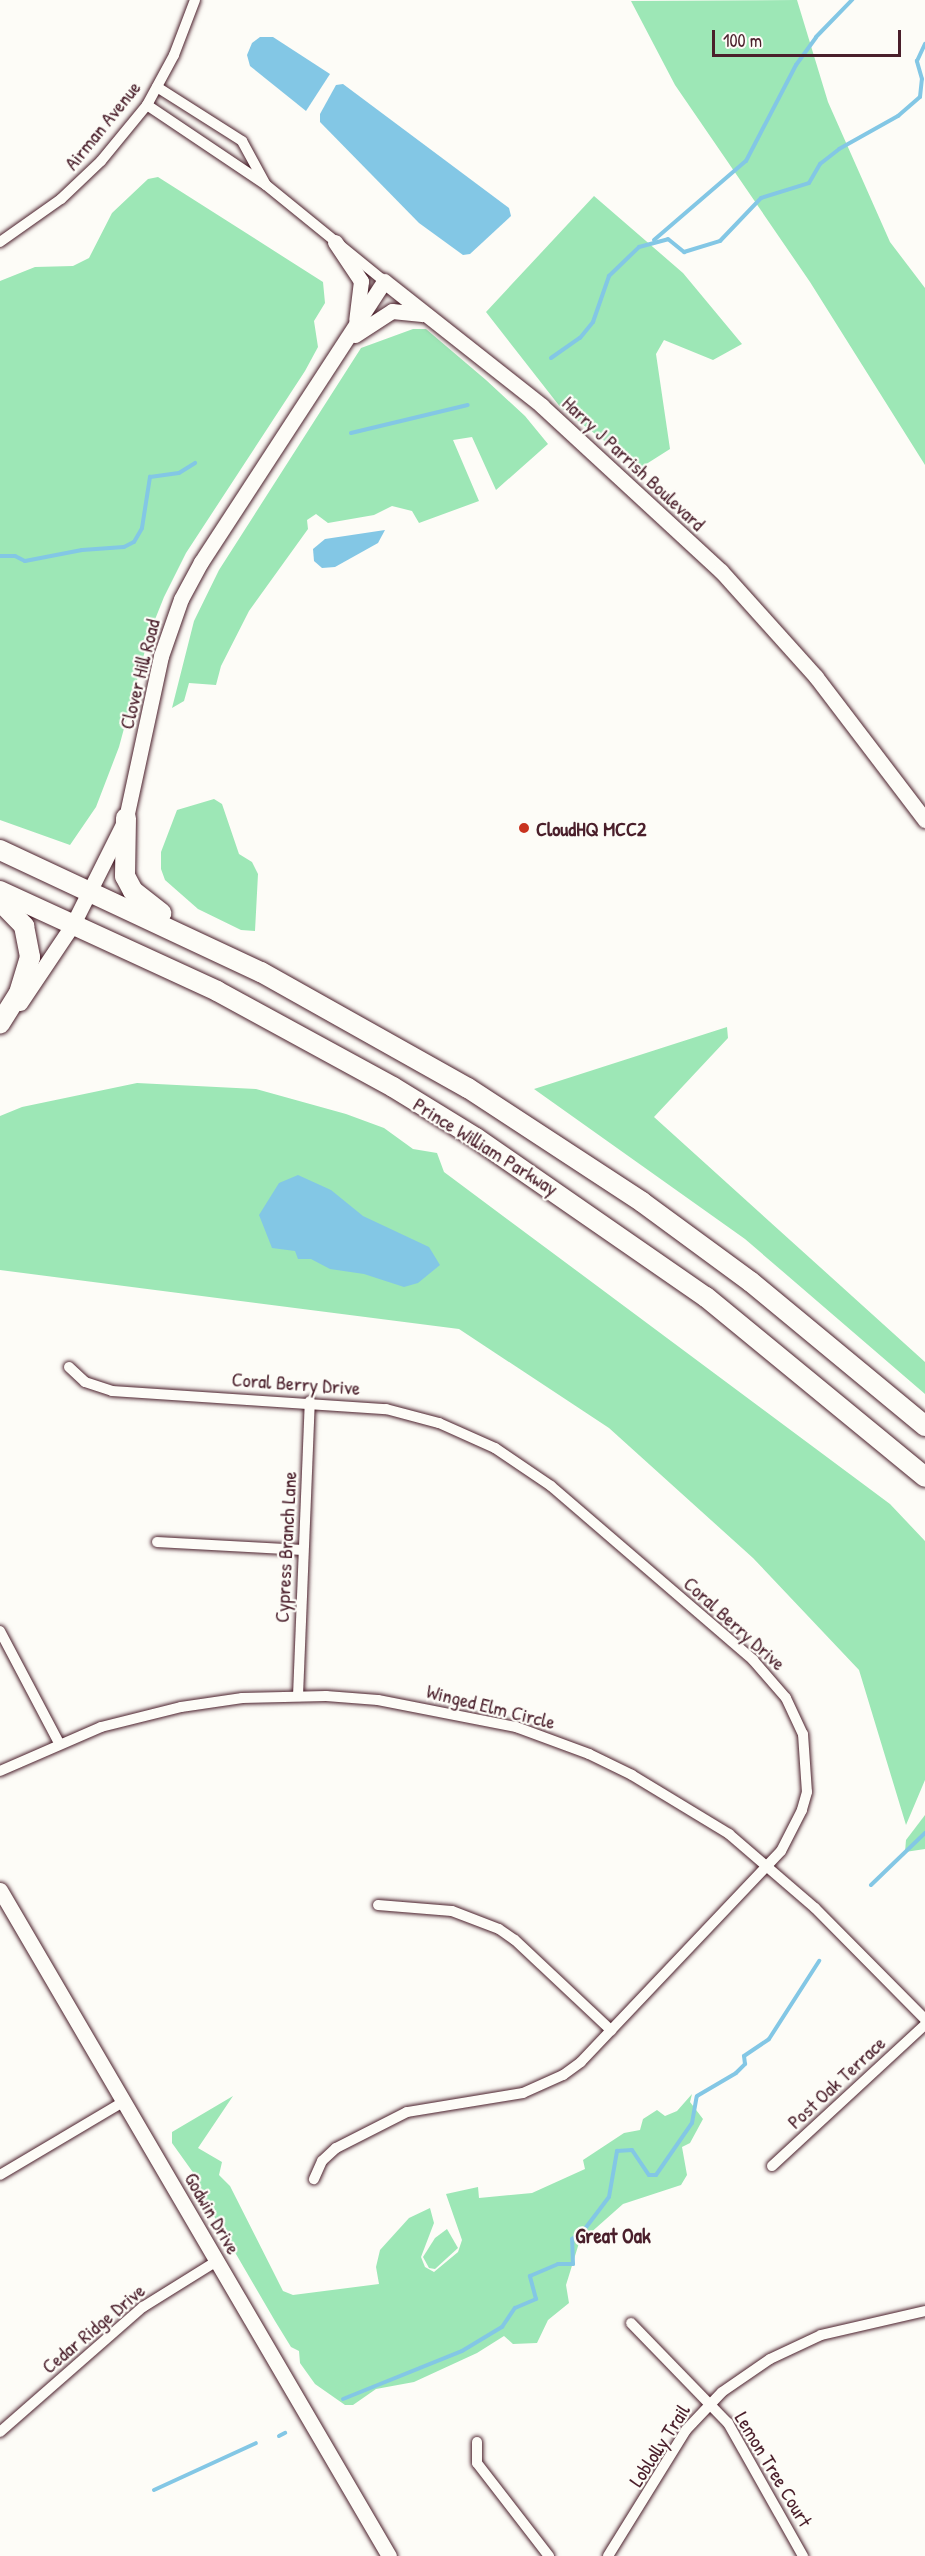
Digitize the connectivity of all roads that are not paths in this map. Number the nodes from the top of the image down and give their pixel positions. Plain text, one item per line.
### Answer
1 (195, 0) edge
2 (157, 87) junction
3 (147, 105) junction
4 (266, 185) junction
5 (0, 242) edge
6 (335, 242) junction
7 (384, 281) junction
8 (425, 314) junction
9 (355, 326) junction
10 (344, 345) junction
11 (126, 818) junction
12 (925, 820) edge
13 (0, 850) edge
14 (0, 891) edge
15 (92, 891) junction
16 (0, 902) edge
17 (73, 924) junction
18 (205, 944) junction
19 (0, 1025) edge
20 (69, 1367) dead end
21 (310, 1401) junction
22 (925, 1426) edge
23 (925, 1477) edge
24 (157, 1542) dead end
25 (303, 1550) junction
26 (0, 1631) edge
27 (298, 1696) junction
28 (59, 1743) junction
29 (0, 1772) edge
30 (768, 1865) junction
31 (2, 1899) edge
32 (378, 1905) dead end
33 (925, 2019) edge
34 (925, 2025) edge
35 (611, 2030) junction
36 (123, 2102) junction
37 (772, 2166) dead end
38 (0, 2175) edge
39 (314, 2179) dead end
40 (216, 2261) junction
41 (925, 2311) edge
42 (631, 2323) dead end
43 (710, 2402) junction
44 (0, 2432) edge
45 (477, 2442) dead end
46 (389, 2556) edge
47 (549, 2556) edge
48 (608, 2556) edge
49 (803, 2556) edge

1 - 2 street, Airman Avenue
2 - 3 street, Airman Avenue
2 - 4 street, Harry J Parrish Boulevard
3 - 4 street, Harry J Parrish Boulevard
3 - 5 street, Airman Avenue
4 - 6 street, Harry J Parrish Boulevard
6 - 7 street, Harry J Parrish Boulevard
6 - 9 street
7 - 8 street, Harry J Parrish Boulevard
7 - 9 street, Clover Hill Road
8 - 10 street
8 - 12 street, Harry J Parrish Boulevard
9 - 10 street, Clover Hill Road
10 - 11 street, Clover Hill Road
11 - 15 street, Clover Hill Road
11 - 18 highway
13 - 15 highway, Prince William Parkway
14 - 17 highway, Prince William Parkway
15 - 17 street, Clover Hill Road
15 - 18 highway, Prince William Parkway
16 - 19 highway
17 - 19 street, Clover Hill Road
17 - 23 highway, Prince William Parkway
18 - 22 highway, Prince William Parkway
20 - 21 street, Coral Berry Drive
21 - 25 street, Cypress Branch Lane
21 - 30 street, Coral Berry Drive
24 - 25 street
25 - 27 street, Cypress Branch Lane
26 - 28 street
27 - 28 street, Winged Elm Circle
27 - 30 street, Winged Elm Circle
28 - 29 street, Winged Elm Circle
30 - 33 street, Winged Elm Circle
30 - 35 street, Coral Berry Drive
31 - 36 street, Godwin Drive
32 - 35 street
34 - 37 street, Post Oak Terrace
35 - 39 street, Coral Berry Drive
36 - 38 street
36 - 40 street, Godwin Drive
40 - 44 street, Cedar Ridge Drive
40 - 46 street, Godwin Drive
41 - 43 street, Loblolly Trail
42 - 43 street, Lemon Tree Court
43 - 48 street, Loblolly Trail
43 - 49 street, Lemon Tree Court
45 - 47 street

